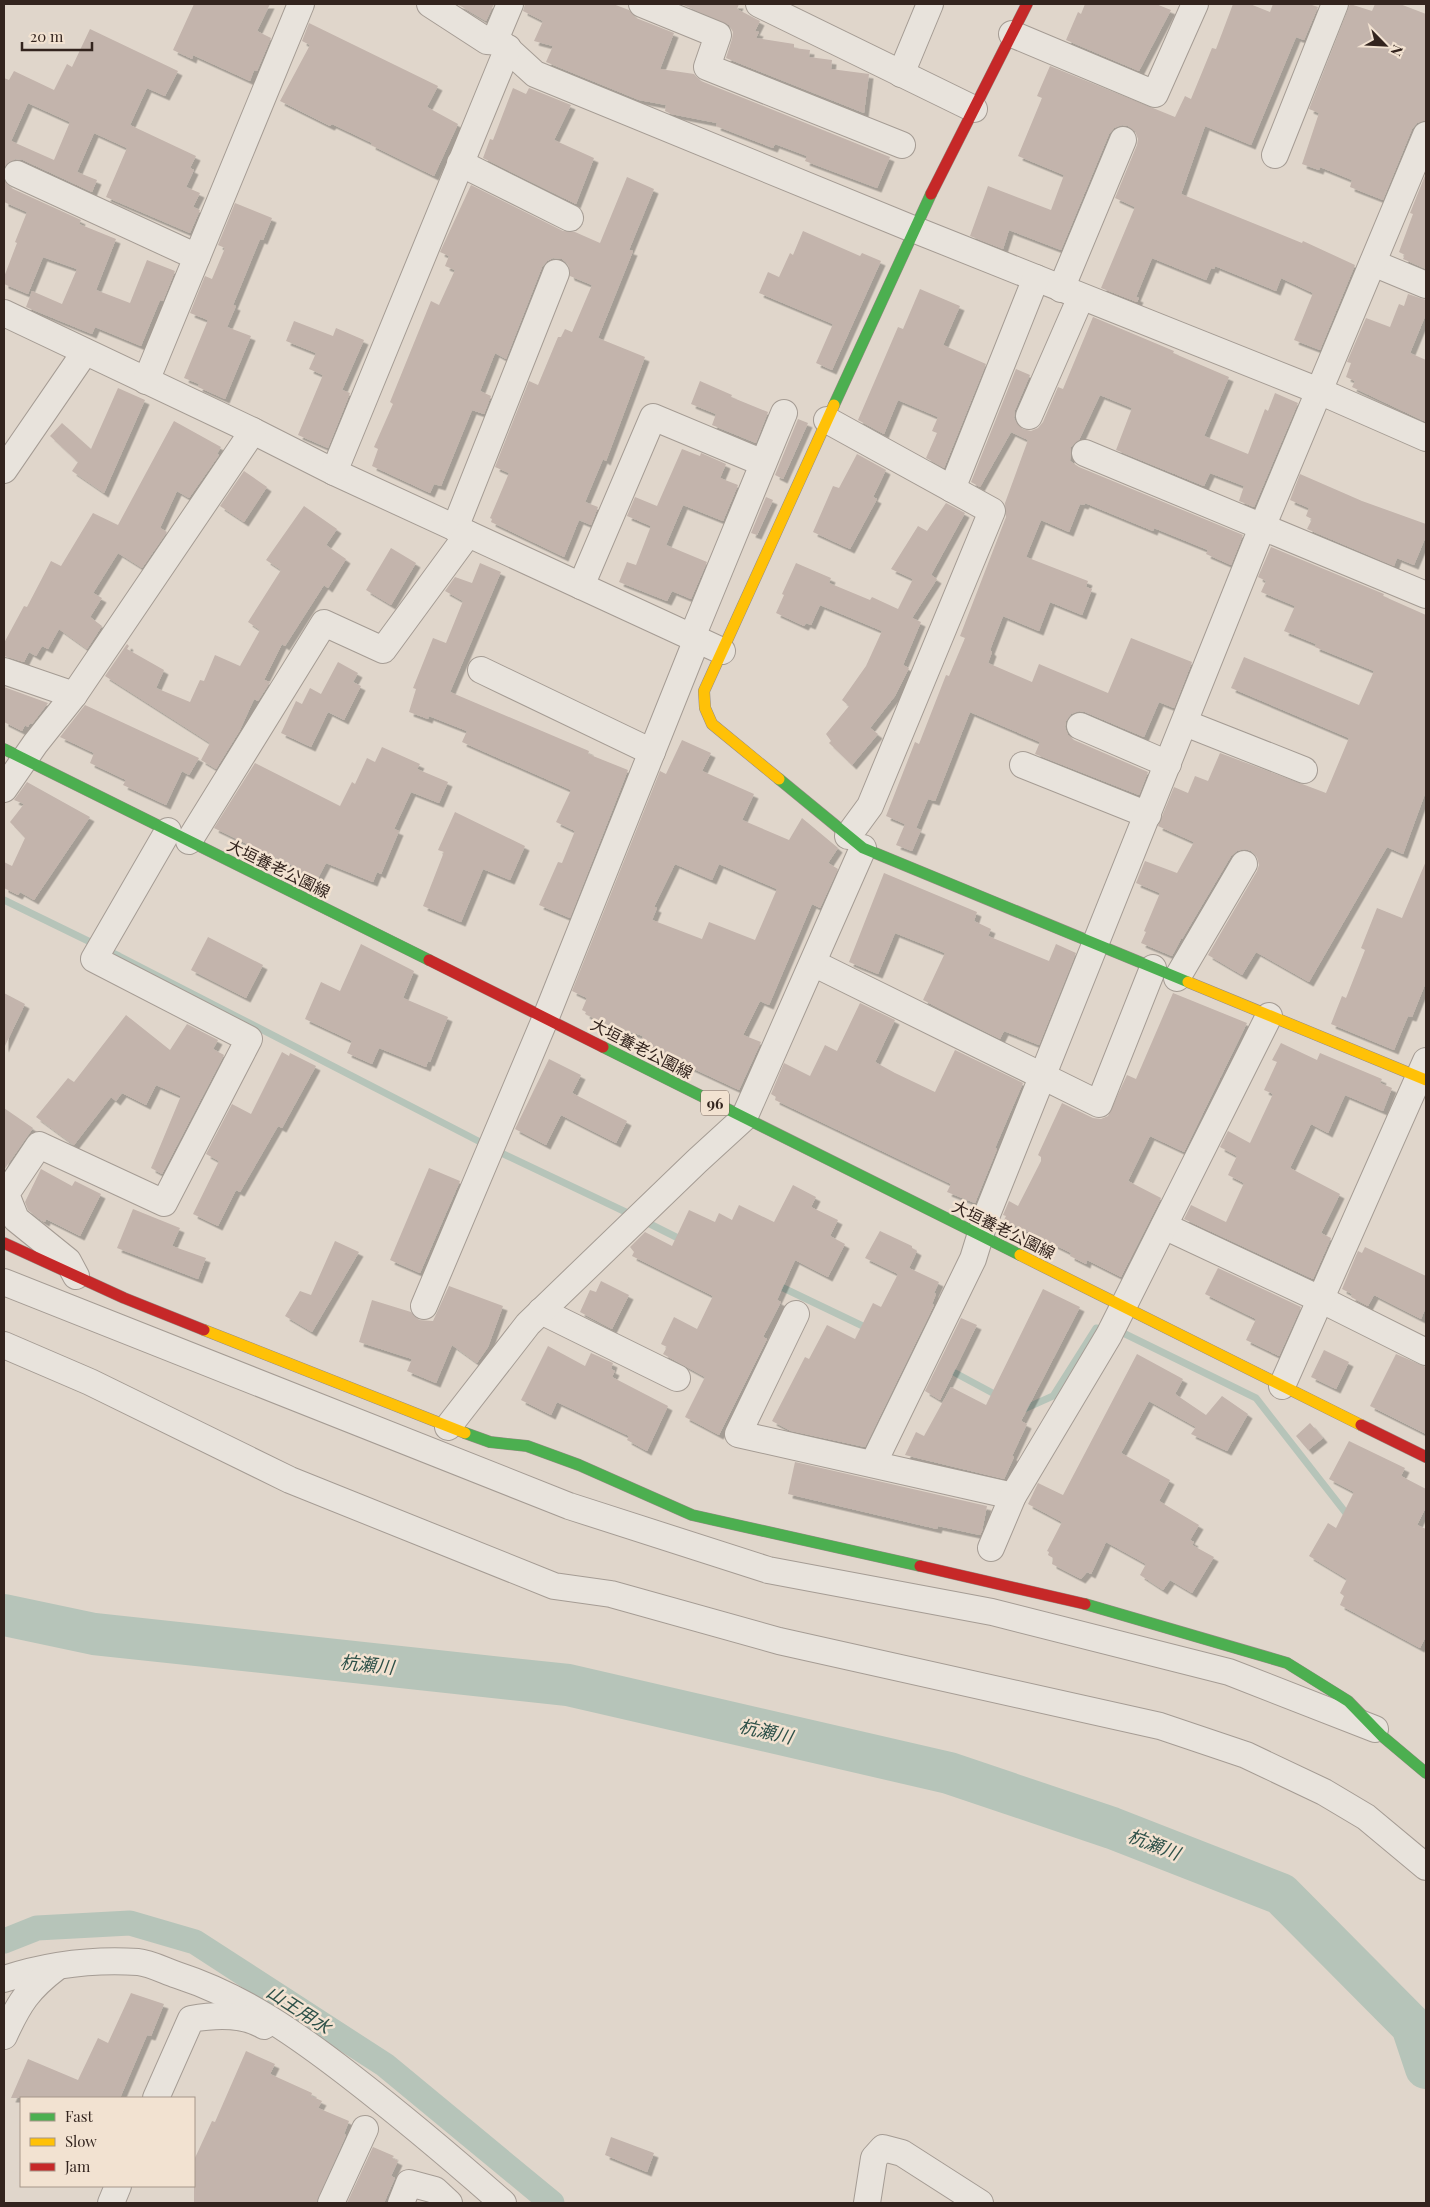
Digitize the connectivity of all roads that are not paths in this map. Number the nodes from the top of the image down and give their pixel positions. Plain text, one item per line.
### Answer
1 (301, 4) edge
2 (430, 4) edge
3 (510, 4) edge
4 (642, 4) edge
5 (759, 4) edge
6 (930, 4) edge
7 (1027, 4) edge
8 (1195, 4) edge
9 (1335, 4) edge
10 (1012, 34) junction
11 (504, 45) junction
12 (901, 74) junction
13 (974, 109) junction
14 (1426, 134) edge
15 (1123, 140) dead end
16 (902, 145) dead end
17 (1275, 155) dead end
18 (460, 164) junction
19 (17, 174) dead end
20 (570, 218) dead end
21 (913, 229) junction
22 (197, 257) junction
23 (1373, 262) junction
24 (556, 273) dead end
25 (1036, 278) junction
26 (1426, 285) edge
27 (1071, 292) junction
28 (4, 313) edge
29 (85, 352) junction
30 (146, 381) junction
31 (1319, 391) junction
32 (784, 413) dead end
33 (1029, 416) dead end
34 (827, 420) junction
35 (253, 431) junction
36 (1426, 438) edge
37 (1085, 453) dead end
38 (763, 463) junction
39 (4, 470) edge
40 (334, 472) junction
41 (952, 489) junction
42 (1263, 525) junction
43 (461, 531) junction
44 (581, 586) junction
45 (1426, 595) edge
46 (694, 638) junction
47 (722, 651) junction
48 (480, 670) dead end
49 (4, 671) edge
50 (74, 696) junction
51 (1185, 722) junction
52 (1080, 726) dead end
53 (652, 752) junction
54 (14, 754) edge
55 (1168, 764) junction
56 (1023, 765) dead end
57 (1304, 770) dead end
58 (4, 789) edge
59 (1148, 815) junction
60 (178, 836) junction
61 (855, 842) junction
62 (1244, 864) dead end
63 (1096, 944) junction
64 (813, 963) junction
65 (1153, 968) junction
66 (1177, 978) junction
67 (1269, 1016) junction
68 (546, 1017) junction
69 (1424, 1073) edge
70 (1042, 1076) junction
71 (744, 1118) junction
72 (1164, 1226) junction
73 (980, 1236) junction
74 (4, 1243) edge
75 (76, 1276) junction
76 (4, 1282) edge
77 (1322, 1300) junction
78 (424, 1306) dead end
79 (1123, 1307) junction
80 (541, 1311) junction
81 (796, 1314) dead end
82 (4, 1345) edge
83 (1426, 1352) edge
84 (677, 1378) dead end
85 (1282, 1386) junction
86 (448, 1427) junction
87 (1426, 1457) edge
88 (873, 1464) junction
89 (1013, 1496) junction
90 (991, 1548) dead end
91 (1375, 1729) junction
92 (1426, 1773) edge
93 (1426, 1868) edge
94 (61, 1964) junction
95 (4, 1979) edge
96 (4, 2036) edge
97 (298, 2036) junction
98 (156, 2097) edge
99 (365, 2129) dead end
100 (118, 2187) edge
101 (111, 2203) edge
102 (331, 2203) edge
103 (401, 2203) edge
104 (449, 2203) edge
105 (503, 2203) edge
106 (867, 2203) edge
107 (980, 2203) edge

1 - 22 street
2 - 11 street
3 - 11 street
4 - 16 street
5 - 12 street
6 - 12 street
7 - 10 street
8 - 10 street
9 - 17 street
10 - 13 street
11 - 18 street
11 - 21 street
12 - 13 street
13 - 21 street
14 - 23 street
15 - 27 street
18 - 20 street
18 - 40 street
19 - 22 street
21 - 25 street
21 - 34 street
22 - 30 street
23 - 26 street
23 - 31 street
24 - 43 street
25 - 27 street
25 - 41 street
27 - 31 street
27 - 33 street
28 - 29 street
29 - 30 street
29 - 39 street
30 - 35 street
31 - 36 street
31 - 42 street
32 - 38 street
34 - 41 street
34 - 47 street
35 - 40 street
35 - 50 street
37 - 42 street
38 - 44 street
38 - 46 street
40 - 43 street
41 - 61 street
42 - 45 street
42 - 51 street
43 - 44 street
43 - 60 street
44 - 46 street
46 - 47 street
46 - 53 street
47 - 61 street
48 - 53 street
49 - 50 street
50 - 54 street
51 - 55 street
51 - 57 street
52 - 55 street
53 - 68 street
54 - 58 street
54 - 60 street, 大垣養老公園線 / 96
55 - 59 street
56 - 59 street
59 - 63 street
60 - 68 street, 大垣養老公園線 / 96
60 - 75 street
61 - 63 street
61 - 64 street
62 - 66 street
63 - 65 street
63 - 70 street
64 - 70 street
64 - 71 street
65 - 66 street
65 - 70 street
66 - 67 street
67 - 69 street
67 - 72 street
68 - 71 street, 大垣養老公園線 / 96
68 - 78 street
69 - 77 street
70 - 73 street
71 - 73 street, 大垣養老公園線 / 96
71 - 80 street
72 - 77 street
72 - 79 street
73 - 79 street, 大垣養老公園線 / 96
73 - 88 street
74 - 75 street
75 - 86 street
76 - 91 street
77 - 83 street
77 - 85 street
79 - 85 street, 大垣養老公園線 / 96
79 - 89 street
80 - 84 street
80 - 86 street
81 - 88 street
82 - 93 street
85 - 87 street, 大垣養老公園線 / 96
86 - 91 street
88 - 89 street
89 - 90 street
91 - 92 street
94 - 95 street
94 - 96 street
94 - 97 street
97 - 98 street
97 - 105 street
99 - 102 street
100 - 101 street
103 - 104 street
106 - 107 street

